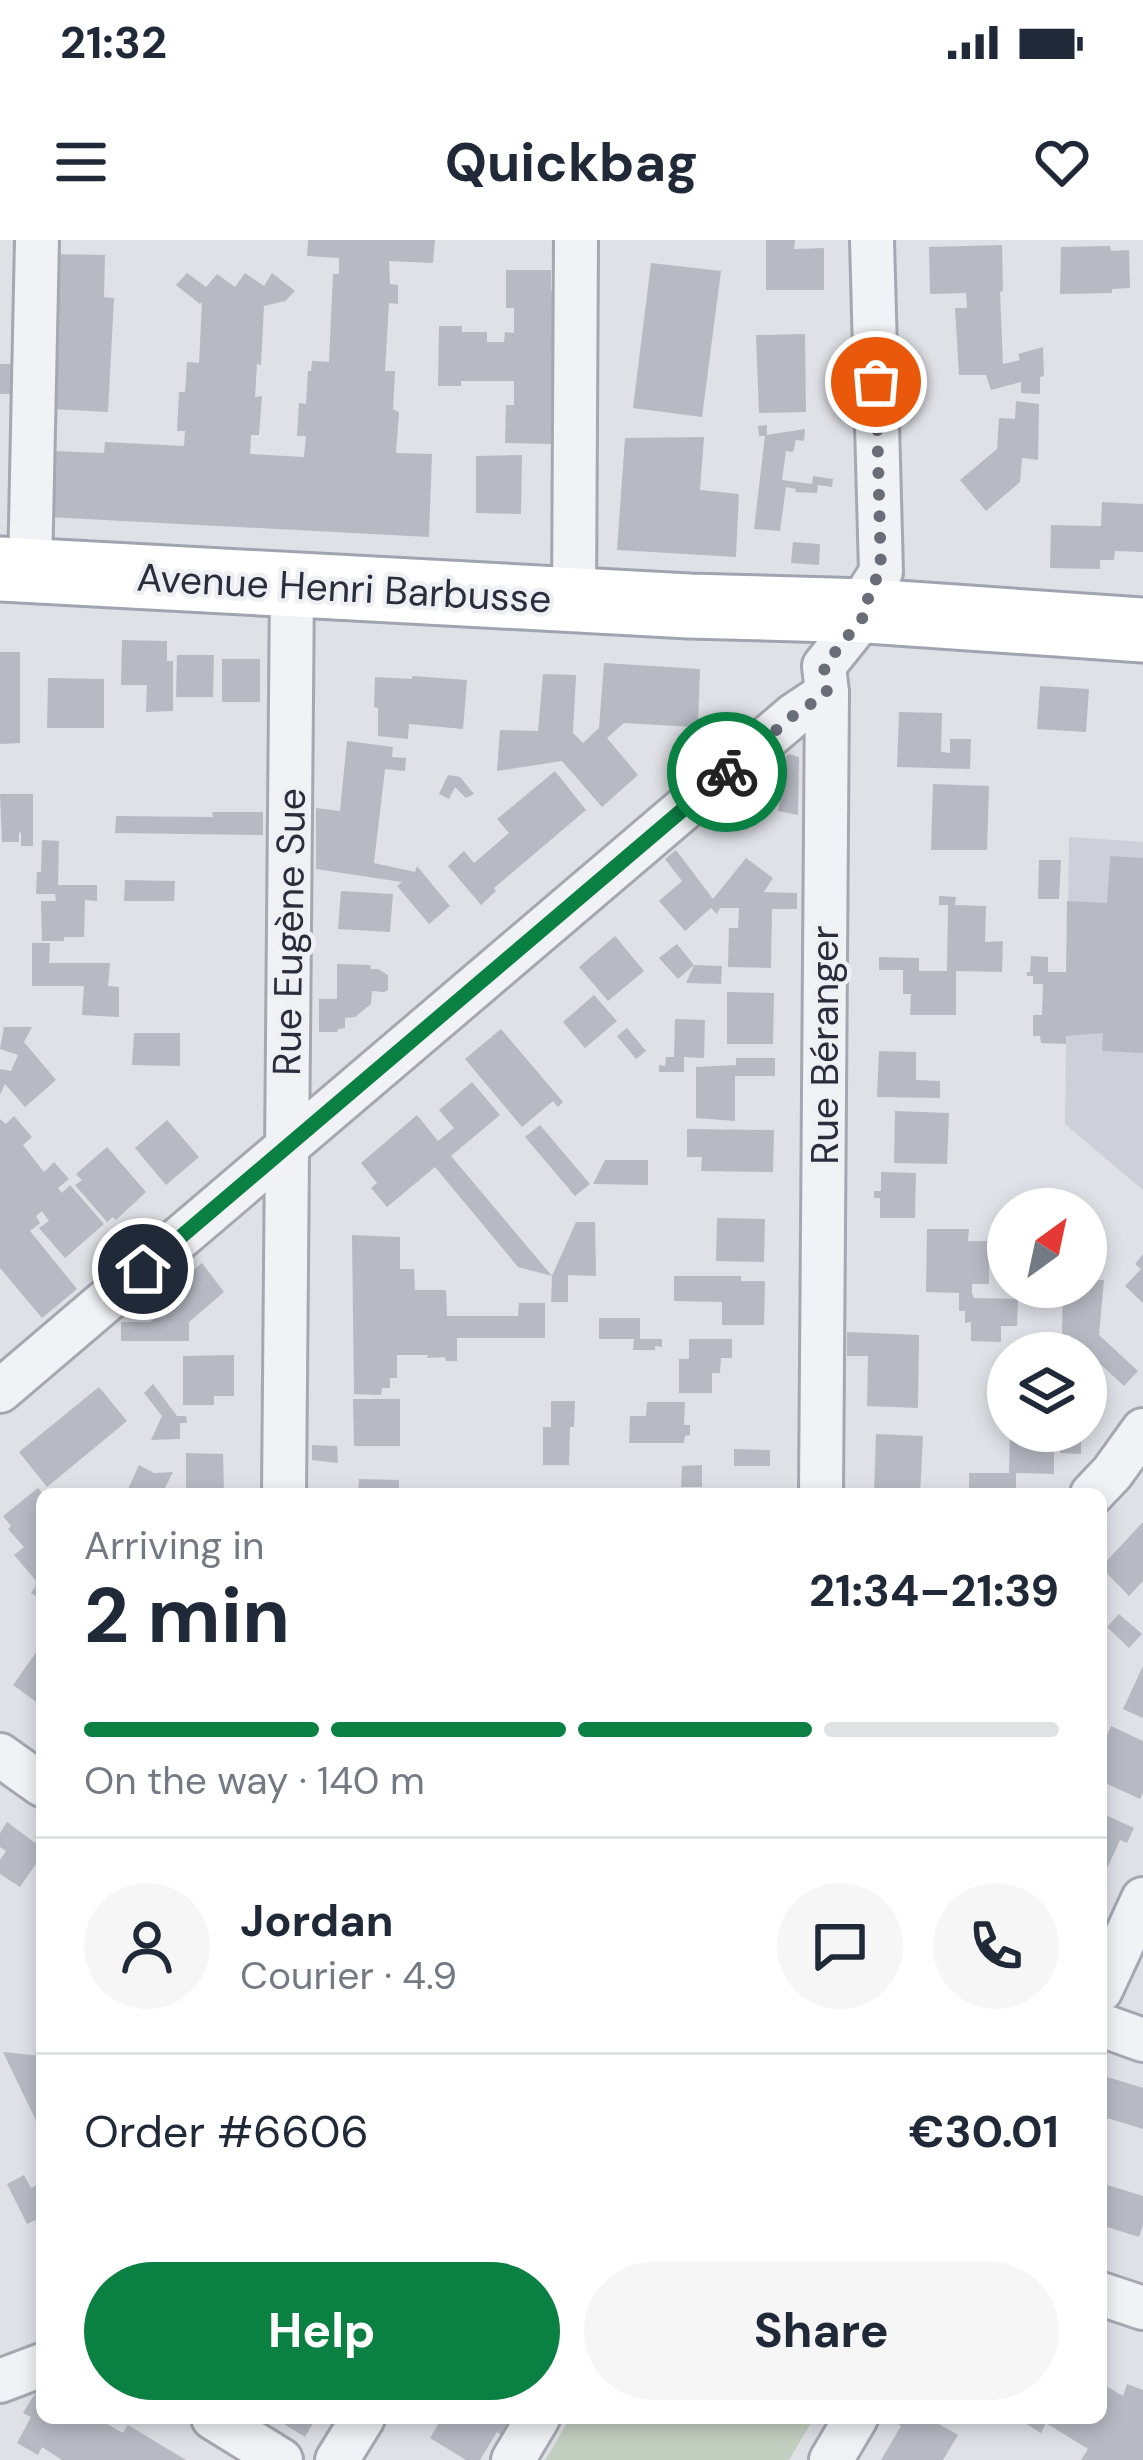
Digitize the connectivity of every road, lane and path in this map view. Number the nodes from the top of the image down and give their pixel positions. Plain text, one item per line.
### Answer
1 (37, 240) edge
2 (576, 240) edge
3 (872, 240) edge
4 (15, 570) edge
5 (292, 586) junction
6 (574, 599) junction
7 (868, 611) junction
8 (1143, 630) edge
9 (827, 693) junction
10 (287, 1148) junction
11 (0, 1391) edge
12 (1143, 1430) edge
13 (284, 1488) edge
14 (820, 1488) edge
15 (1098, 1488) edge
16 (0, 1755) edge
17 (36, 1781) edge
18 (1140, 1911) edge
19 (1107, 1978) edge
20 (1107, 2027) edge
21 (1143, 2040) edge
22 (1107, 2296) edge
23 (1143, 2308) edge
24 (36, 2367) edge
25 (0, 2381) edge
26 (223, 2424) edge
27 (359, 2424) edge
28 (534, 2424) edge
29 (852, 2424) edge
30 (280, 2460) edge
31 (337, 2460) edge
32 (513, 2460) edge
33 (831, 2460) edge

1 - 4 street
2 - 6 street
3 - 7 street
4 - 5 main road, Avenue Henri Barbusse
5 - 6 main road, Avenue Henri Barbusse
5 - 10 street, Rue Eugène Sue
6 - 7 main road, Avenue Henri Barbusse
7 - 8 main road, Avenue Henri Barbusse
7 - 9 street, Rue Béranger
9 - 10 street
9 - 14 street, Rue Béranger
10 - 11 street
10 - 13 street, Rue Eugène Sue
12 - 15 street
16 - 17 street
18 - 19 street
20 - 21 street
22 - 23 street
24 - 25 street
26 - 30 street
27 - 31 street
28 - 32 street
29 - 33 street

